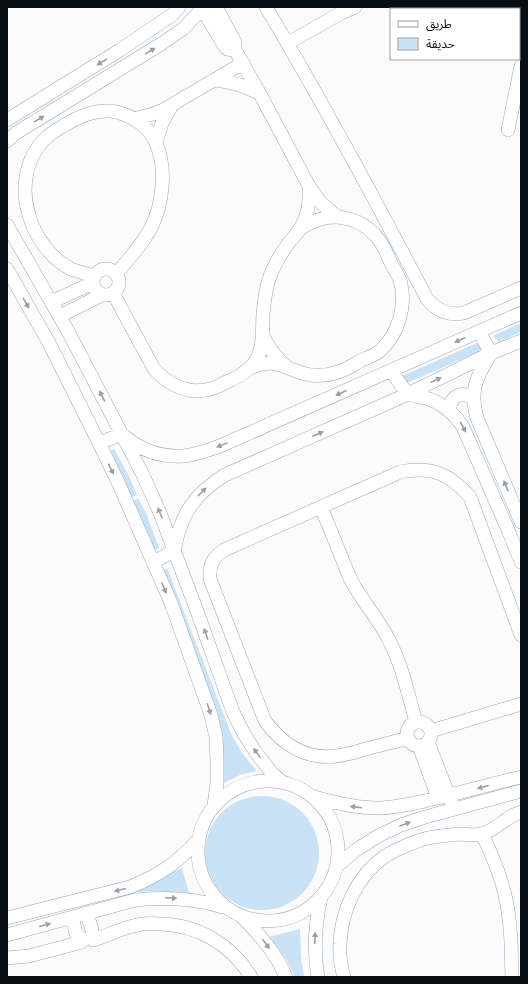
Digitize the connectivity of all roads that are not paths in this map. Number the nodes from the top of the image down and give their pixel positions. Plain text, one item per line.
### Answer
1 (180, 7) edge
2 (216, 7) edge
3 (266, 7) edge
4 (355, 7) edge
5 (203, 8) edge
6 (288, 43) junction
7 (234, 48) junction
8 (243, 63) junction
9 (521, 66) edge
10 (216, 80) junction
11 (260, 94) junction
12 (172, 105) junction
13 (133, 119) junction
14 (7, 120) edge
15 (508, 130) dead end
16 (7, 141) edge
17 (156, 142) junction
18 (309, 186) junction
19 (336, 216) junction
20 (7, 225) edge
21 (301, 228) junction
22 (7, 269) edge
23 (116, 274) junction
24 (94, 280) junction
25 (521, 288) edge
26 (108, 294) junction
27 (51, 302) junction
28 (521, 313) edge
29 (60, 316) junction
30 (479, 332) junction
31 (262, 334) junction
32 (521, 341) edge
33 (491, 353) junction
34 (288, 367) junction
35 (250, 368) junction
36 (391, 371) junction
37 (408, 394) junction
38 (474, 399) junction
39 (450, 411) junction
40 (122, 434) junction
41 (99, 443) junction
42 (321, 506) junction
43 (521, 522) edge
44 (174, 551) junction
45 (153, 562) junction
46 (521, 562) edge
47 (521, 634) edge
48 (521, 704) edge
49 (416, 722) junction
50 (408, 738) junction
51 (426, 740) junction
52 (521, 777) edge
53 (282, 782) junction
54 (521, 791) edge
55 (312, 796) junction
56 (444, 797) junction
57 (420, 802) junction
58 (214, 806) junction
59 (454, 809) junction
60 (521, 812) edge
61 (425, 817) junction
62 (482, 834) junction
63 (198, 840) junction
64 (336, 866) junction
65 (321, 897) junction
66 (226, 908) junction
67 (87, 913) junction
68 (10, 916) edge
69 (241, 916) junction
70 (72, 918) junction
71 (7, 935) edge
72 (87, 940) junction
73 (7, 958) edge
74 (252, 977) edge
75 (286, 977) edge
76 (318, 977) edge
77 (344, 977) edge
78 (512, 977) edge

1 -> 14 street
2 - 7 street
3 - 6 street
4 - 6 street
5 - 7 street
16 -> 5 street
6 - 25 street
7 - 8 street
8 - 10 street
8 - 11 street
9 - 15 street
10 - 11 street
10 - 12 street
11 - 18 street
12 - 13 street
12 - 17 street
13 - 17 street
13 - 24 street
17 - 23 street
18 - 19 street
18 - 21 street
19 - 21 street
19 - 34 street
20 - 27 street
21 - 31 street
22 -> 41 street
23 - 24 street
23 - 26 street
24 - 26 street
24 - 27 street
26 - 29 street
26 - 35 street
27 - 29 street
28 - 30 street
40 -> 29 street
30 - 33 street
30 -> 36 street
31 - 34 street
31 - 35 street
32 - 33 street
37 -> 33 street
33 - 38 street
34 - 35 street
36 - 37 street
36 -> 40 street
37 - 39 street
44 -> 37 street
38 - 39 street
43 -> 38 street
39 -> 46 street
40 - 41 street
44 -> 40 street
41 -> 45 street
42 - 47 street
42 - 49 street
42 - 50 street
44 - 45 street
53 -> 44 street
45 -> 58 street
48 - 51 street
49 - 50 street
49 - 51 street
50 - 51 street
51 - 56 street
52 -> 56 street
53 - 55 street
53 - 58 street
54 - 59 street
57 -> 55 street
55 - 64 street
56 - 57 street
56 - 59 street
57 - 61 street
58 - 63 street
59 - 61 street
60 - 62 street
64 -> 61 street
62 - 77 street
62 - 78 street
63 - 66 street
63 -> 68 street
64 - 65 street
65 - 69 street
76 -> 65 street
67 -> 66 street
66 - 69 street
67 - 70 street
67 - 72 street
69 -> 75 street
71 -> 70 street
70 - 72 street
72 - 73 street
72 - 74 street

